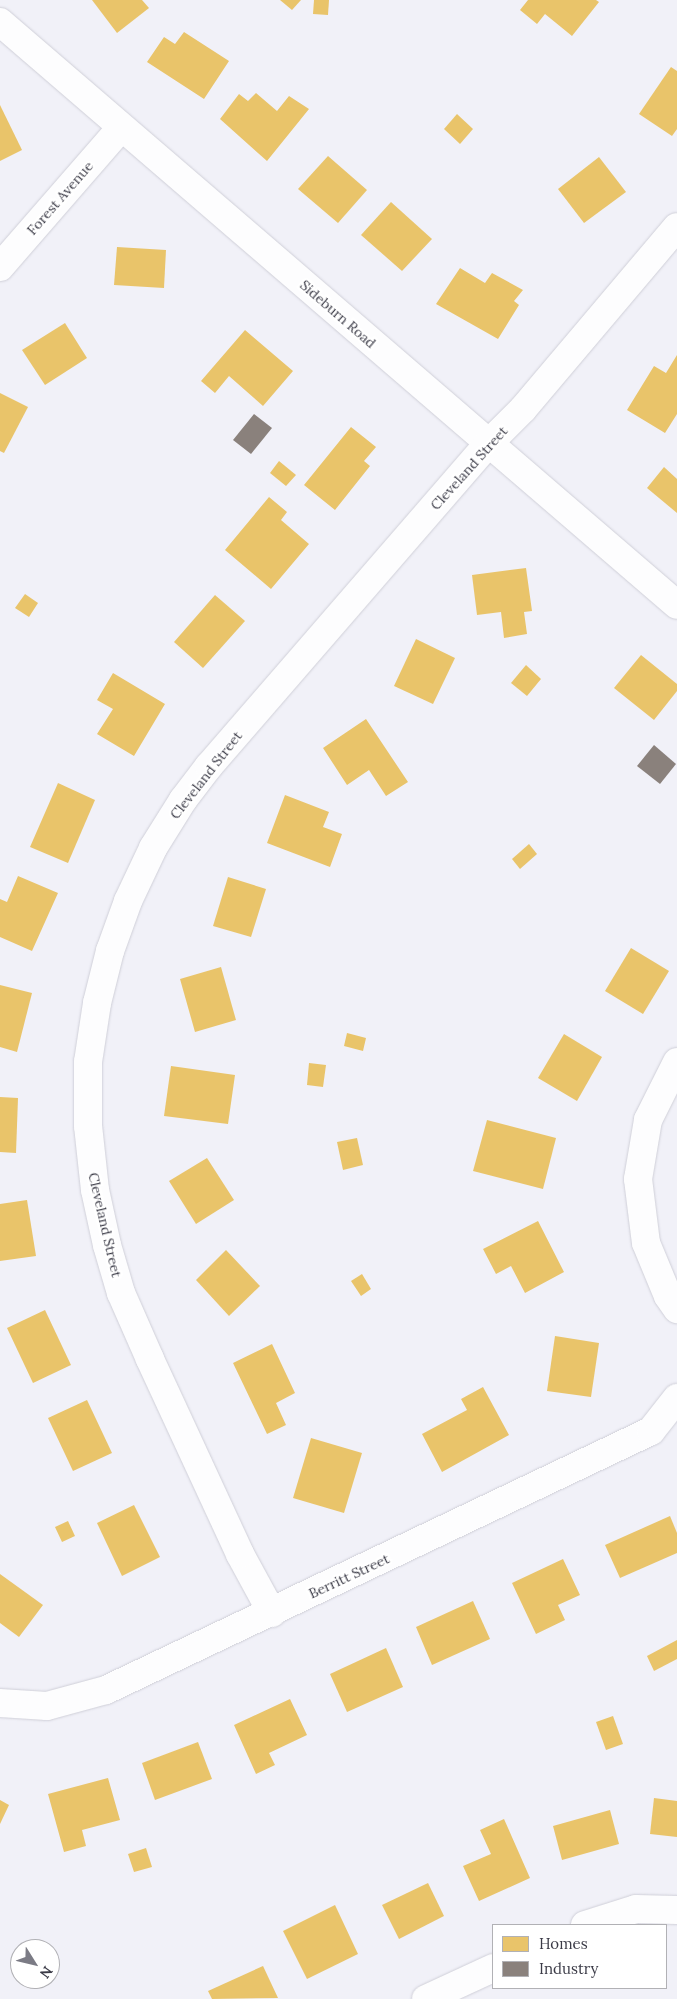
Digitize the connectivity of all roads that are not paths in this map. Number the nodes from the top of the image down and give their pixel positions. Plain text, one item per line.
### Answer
1 (0, 22) edge
2 (121, 128) junction
3 (677, 227) edge
4 (0, 268) edge
5 (489, 443) junction
6 (677, 606) edge
7 (677, 1062) edge
8 (677, 1309) edge
9 (677, 1398) edge
10 (272, 1612) junction
11 (0, 1703) edge
12 (677, 1910) edge
13 (587, 1924) edge
14 (492, 1968) edge
15 (426, 1999) edge

1 - 2 street, Sideburn Road
2 - 4 street, Forest Avenue
2 - 5 street, Sideburn Road
3 - 5 street, Cleveland Street
5 - 6 street, Sideburn Road
5 - 10 street, Cleveland Street
7 - 8 street
9 - 10 street, Berritt Street
10 - 11 street, Berritt Street
12 - 13 street
14 - 15 street

